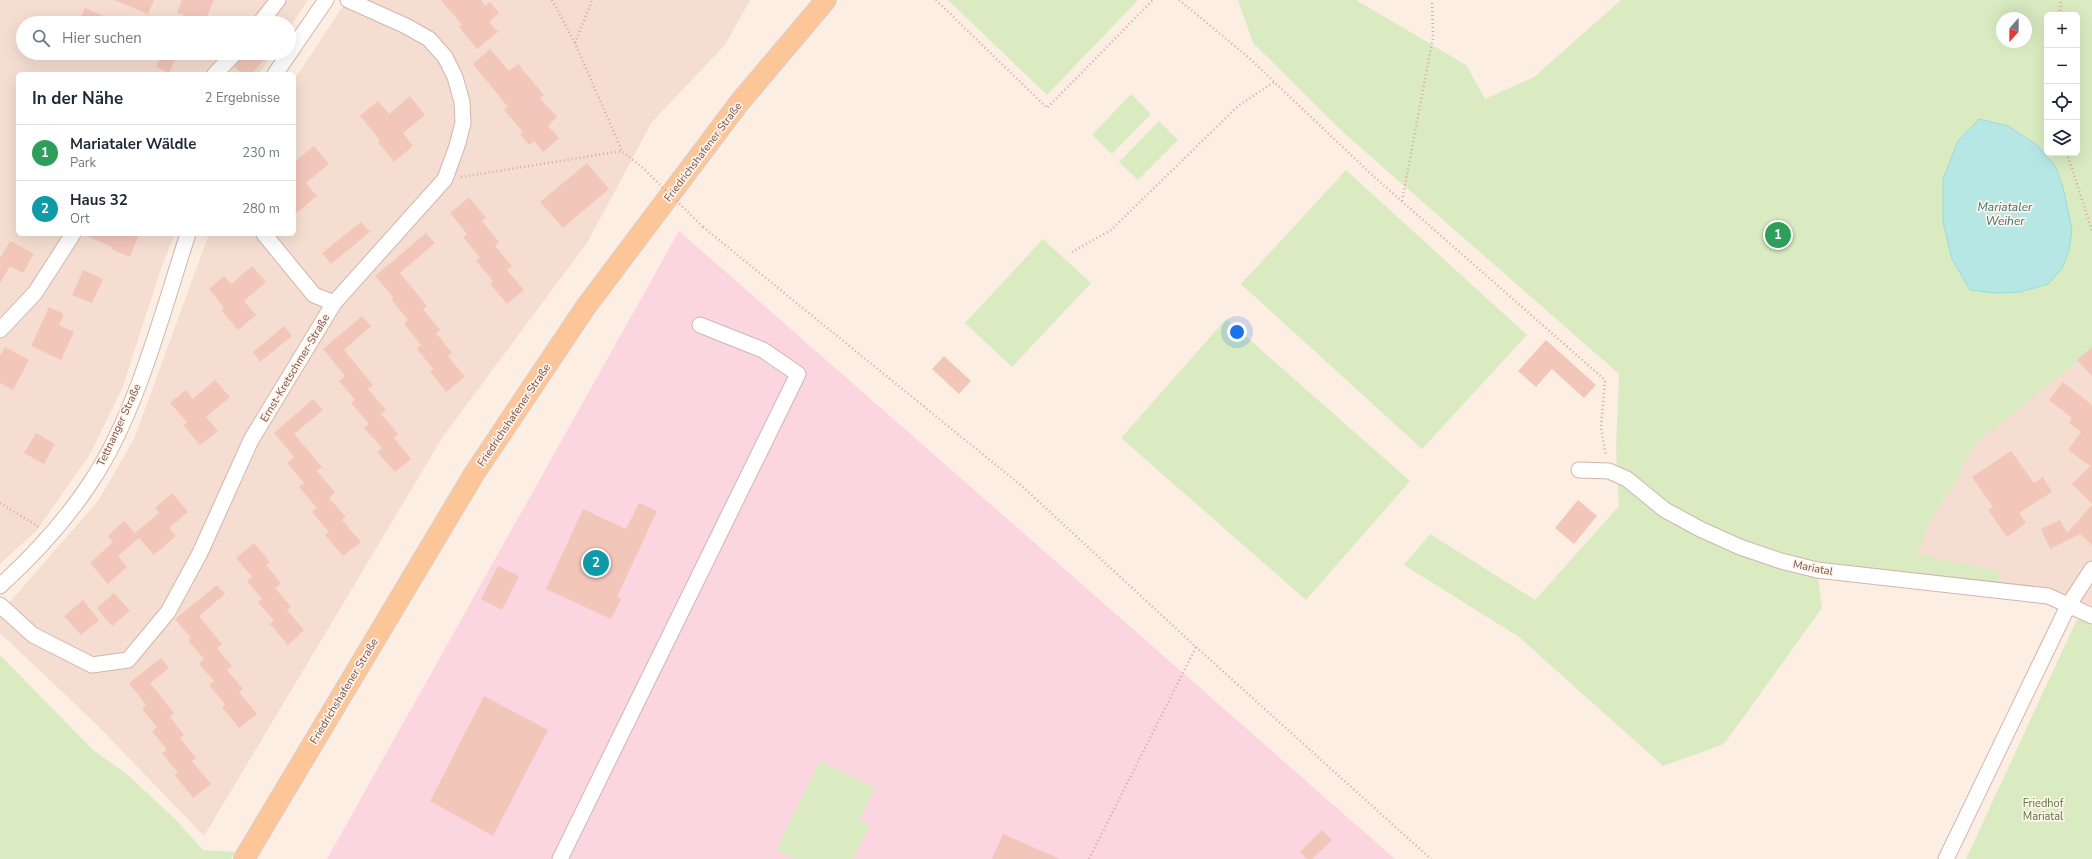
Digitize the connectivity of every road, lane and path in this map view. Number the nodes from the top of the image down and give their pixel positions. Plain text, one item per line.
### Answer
1 (278, 0) edge
2 (326, 0) edge
3 (348, 0) edge
4 (552, 0) edge
5 (592, 0) edge
6 (826, 0) edge
7 (936, 0) edge
8 (1153, 0) edge
9 (1179, 0) edge
10 (1432, 0) edge
11 (2061, 0) edge
12 (2060, 12) edge
13 (265, 16) edge
14 (574, 43) junction
15 (296, 44) edge
16 (228, 60) edge
17 (285, 60) edge
18 (217, 72) edge
19 (276, 72) edge
20 (1274, 82) junction
21 (622, 151) junction
22 (2068, 156) edge
23 (445, 179) junction
24 (1402, 201) junction
25 (2092, 232) edge
26 (72, 236) edge
27 (187, 236) edge
28 (266, 236) edge
29 (1072, 252) dead end
30 (334, 303) junction
31 (700, 325) dead end
32 (0, 330) edge
33 (1579, 470) dead end
34 (1608, 471) junction
35 (0, 503) edge
36 (42, 529) dead end
37 (2092, 569) edge
38 (0, 586) edge
39 (0, 605) edge
40 (2068, 606) junction
41 (2092, 616) edge
42 (1196, 647) junction
43 (244, 859) edge
44 (560, 859) edge
45 (1089, 859) edge
46 (1431, 859) edge
47 (1946, 859) edge

1 - 13 street
2 - 15 street
3 - 23 street, Ernst-Kretschmer-Straße
4 - 14 path
5 - 14 path
6 - 43 main road, Friedrichshafener Straße
7 - 8 path
9 - 20 path
10 - 24 path
11 - 12 path
14 - 21 path
16 - 18 street
17 - 19 street
20 - 24 path
20 - 29 path
21 - 23 path
21 - 42 path, bridge
22 - 25 path
23 - 30 street, Ernst-Kretschmer-Straße
24 - 34 path
26 - 32 street
27 - 38 street, Tettnanger Straße
28 - 30 street
30 - 39 street, Ernst-Kretschmer-Straße
31 - 44 street
33 - 34 street, Mariatal
34 - 40 street, Mariatal
35 - 36 path
37 - 40 street
40 - 41 street, Mariatal
40 - 47 street
42 - 45 path
42 - 46 path

